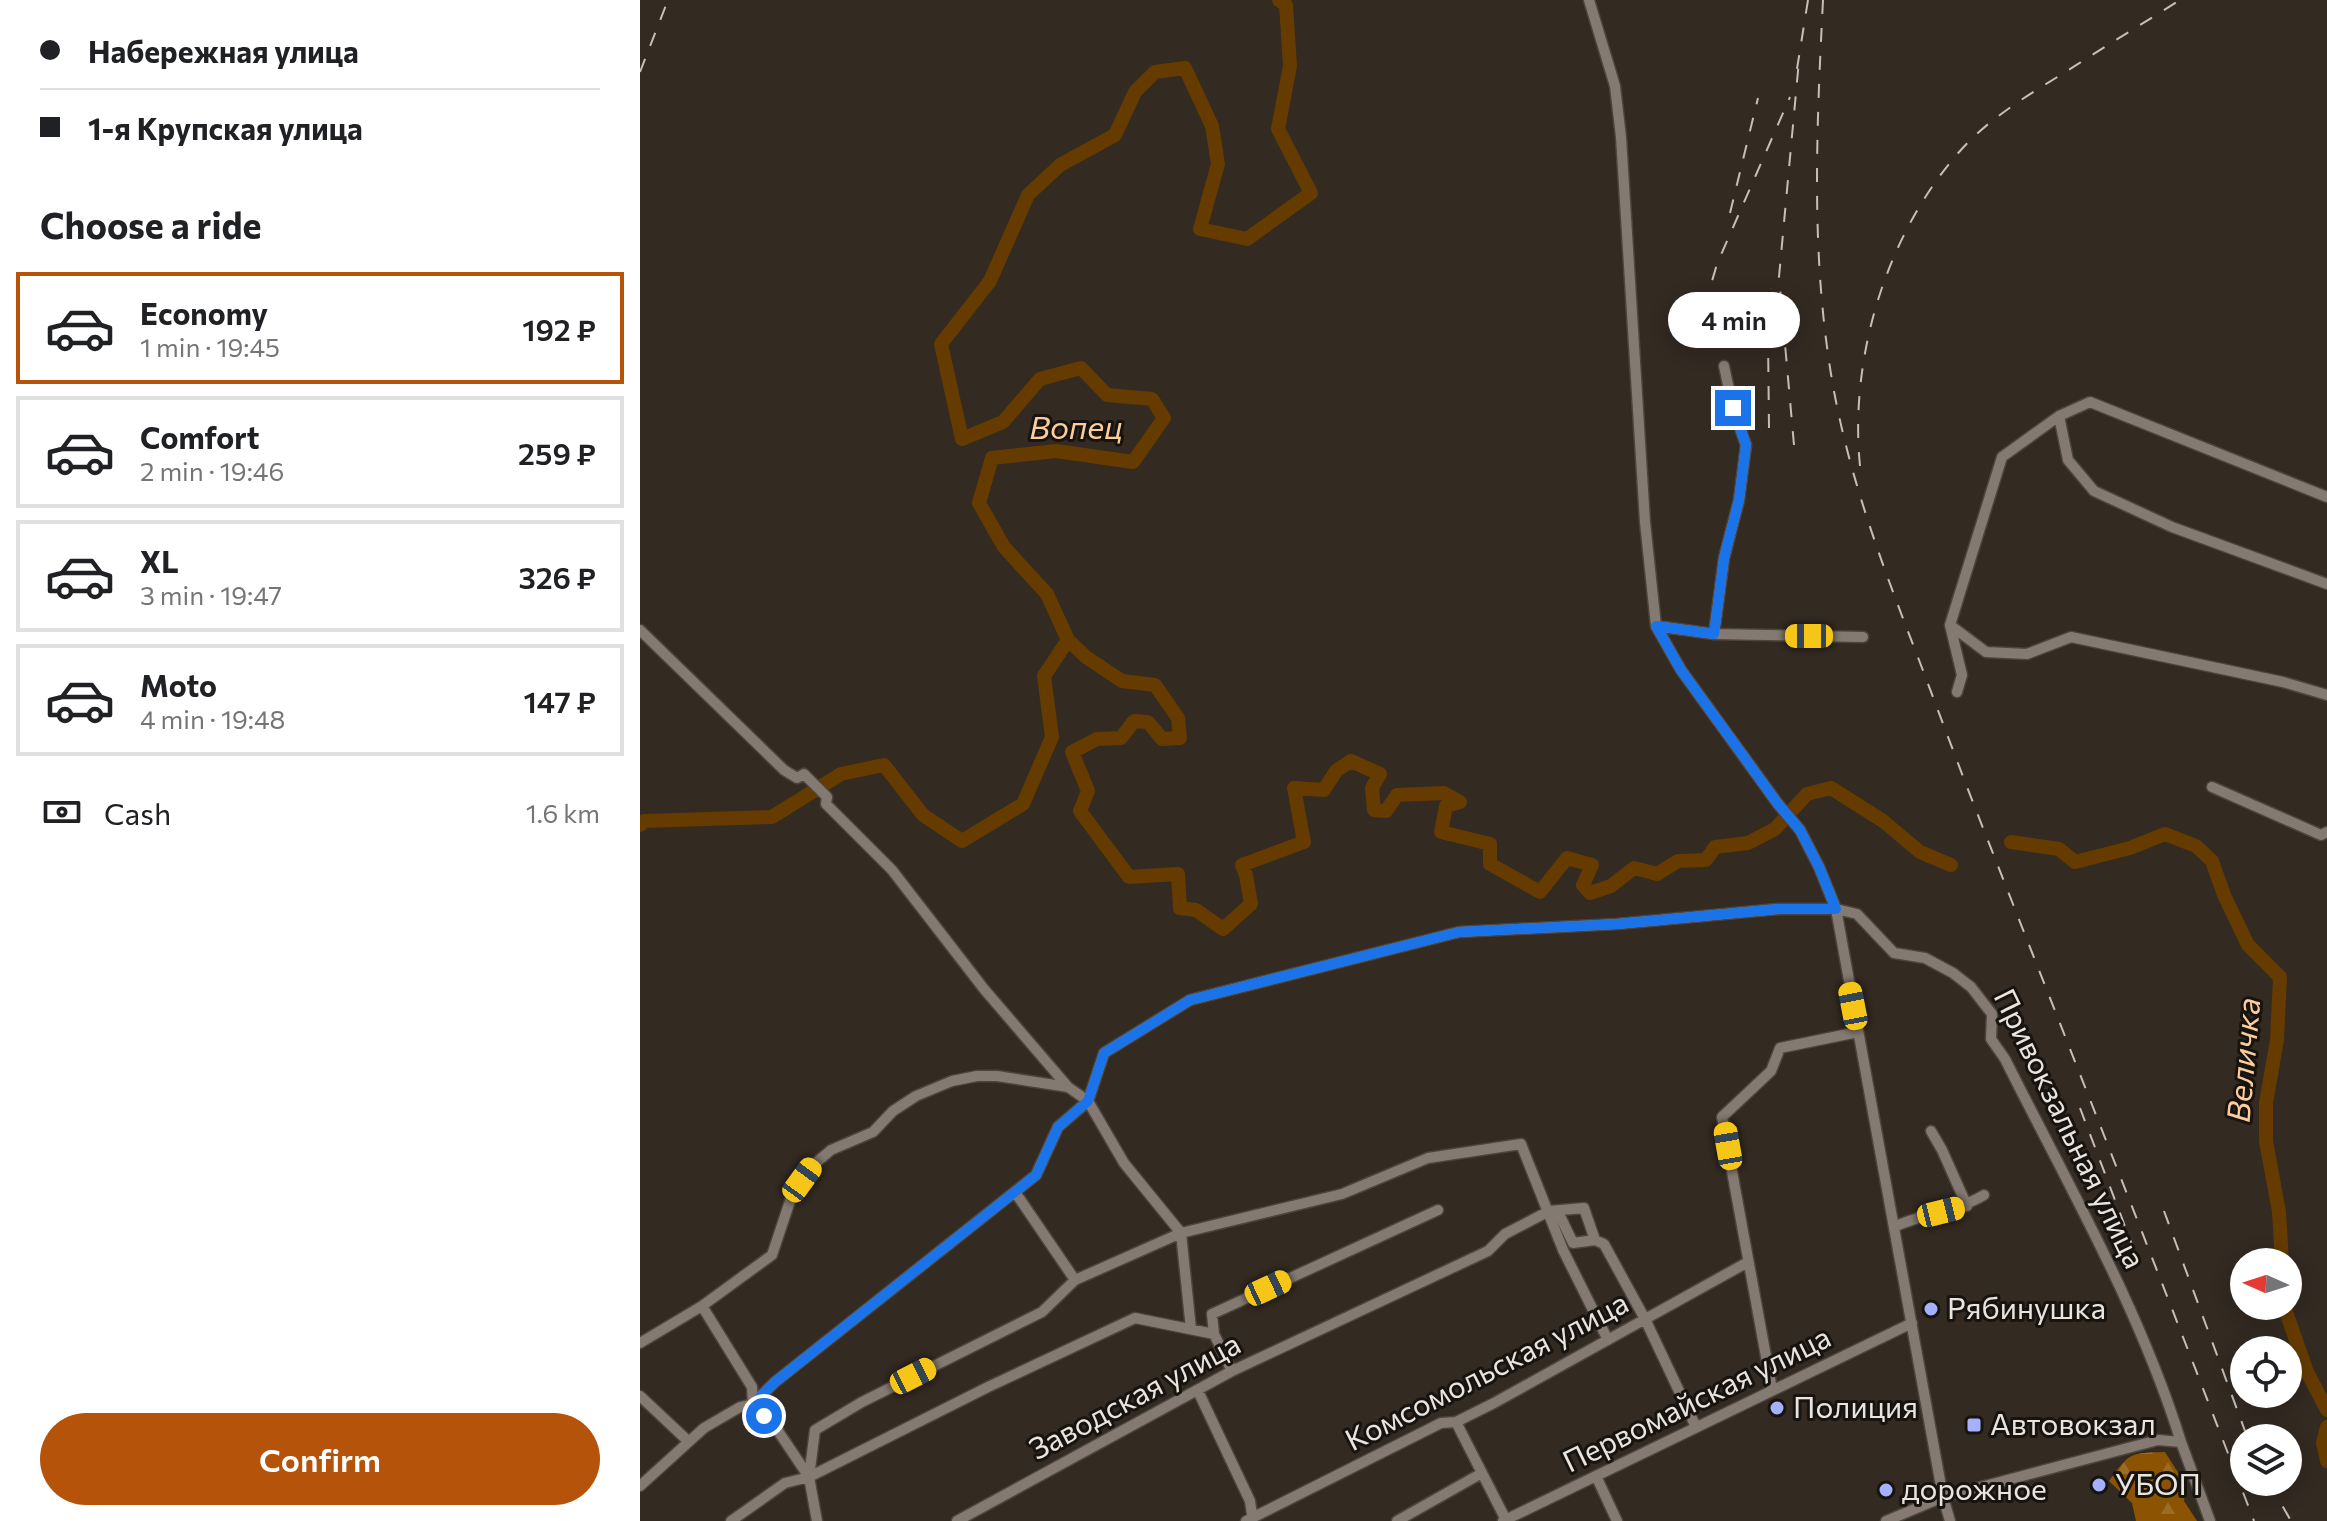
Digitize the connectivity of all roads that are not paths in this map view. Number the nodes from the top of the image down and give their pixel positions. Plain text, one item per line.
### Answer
1 (1589, 0) edge
2 (1724, 366) dead end
3 (2059, 416) junction
4 (2327, 497) edge
5 (2327, 584) edge
6 (1950, 625) junction
7 (1656, 626) junction
8 (640, 630) edge
9 (1714, 634) junction
10 (1863, 637) dead end
11 (1957, 692) dead end
12 (2327, 695) edge
13 (2212, 787) dead end
14 (2327, 832) edge
15 (1836, 909) junction
16 (1858, 1032) junction
17 (1068, 1087) junction
18 (1088, 1101) junction
19 (1931, 1131) dead end
20 (1015, 1192) junction
21 (1984, 1195) dead end
22 (1967, 1206) junction
23 (1438, 1210) dead end
24 (1549, 1211) junction
25 (1894, 1227) junction
26 (1181, 1233) junction
27 (1595, 1240) junction
28 (1748, 1262) junction
29 (1075, 1280) junction
30 (702, 1306) junction
31 (1645, 1319) junction
32 (1912, 1323) junction
33 (1191, 1329) junction
34 (1214, 1334) junction
35 (1608, 1340) junction
36 (640, 1343) edge
37 (1232, 1371) junction
38 (1772, 1389) junction
39 (1198, 1391) junction
40 (640, 1396) edge
41 (753, 1404) junction
42 (1456, 1422) junction
43 (1696, 1427) junction
44 (688, 1441) junction
45 (2181, 1442) junction
46 (1482, 1473) junction
47 (1596, 1476) junction
48 (809, 1477) junction
49 (640, 1486) edge
50 (1943, 1497) junction
51 (1250, 1520) edge
52 (1504, 1520) edge
53 (731, 1521) edge
54 (817, 1521) edge
55 (957, 1521) edge
56 (1397, 1521) edge
57 (1617, 1521) edge
58 (1886, 1521) edge
59 (1950, 1521) edge
60 (2210, 1521) edge

1 - 7 street
2 - 9 street
3 - 4 street
3 - 5 street
3 - 6 street
6 - 11 street
6 - 12 street
7 - 9 street
7 - 15 street
8 - 17 street
9 - 10 street
13 - 14 street
15 - 16 street
15 - 18 street
15 - 45 street, Привокзальная улица
16 - 25 street
16 - 28 street
17 - 18 street
17 - 30 street
18 - 20 street
18 - 26 street
19 - 22 street
20 - 29 street
20 - 41 street
21 - 22 street
22 - 25 street
23 - 34 street
24 - 26 street
24 - 27 street
24 - 27 street
24 - 35 street
24 - 37 street, Заводская улица
25 - 32 street
26 - 29 street
26 - 33 street
27 - 31 street
28 - 31 street, Комсомольская улица
28 - 38 street
29 - 48 street
30 - 36 street
30 - 41 street
31 - 35 street, Комсомольская улица
31 - 43 street
32 - 38 street, Первомайская улица
32 - 50 street
33 - 34 street
33 - 48 street
34 - 37 street
35 - 42 street, Комсомольская улица
37 - 39 street, Заводская улица
38 - 43 street, Первомайская улица
39 - 51 street
39 - 55 street, Заводская улица
40 - 44 street
41 - 44 street
41 - 48 street
42 - 46 street
42 - 51 street, Комсомольская улица
43 - 47 street, Первомайская улица
44 - 49 street
45 - 50 street
45 - 60 street, Привокзальная улица
46 - 52 street
46 - 56 street
47 - 52 street, Первомайская улица
47 - 57 street
48 - 53 street
48 - 54 street
50 - 58 street
50 - 59 street

